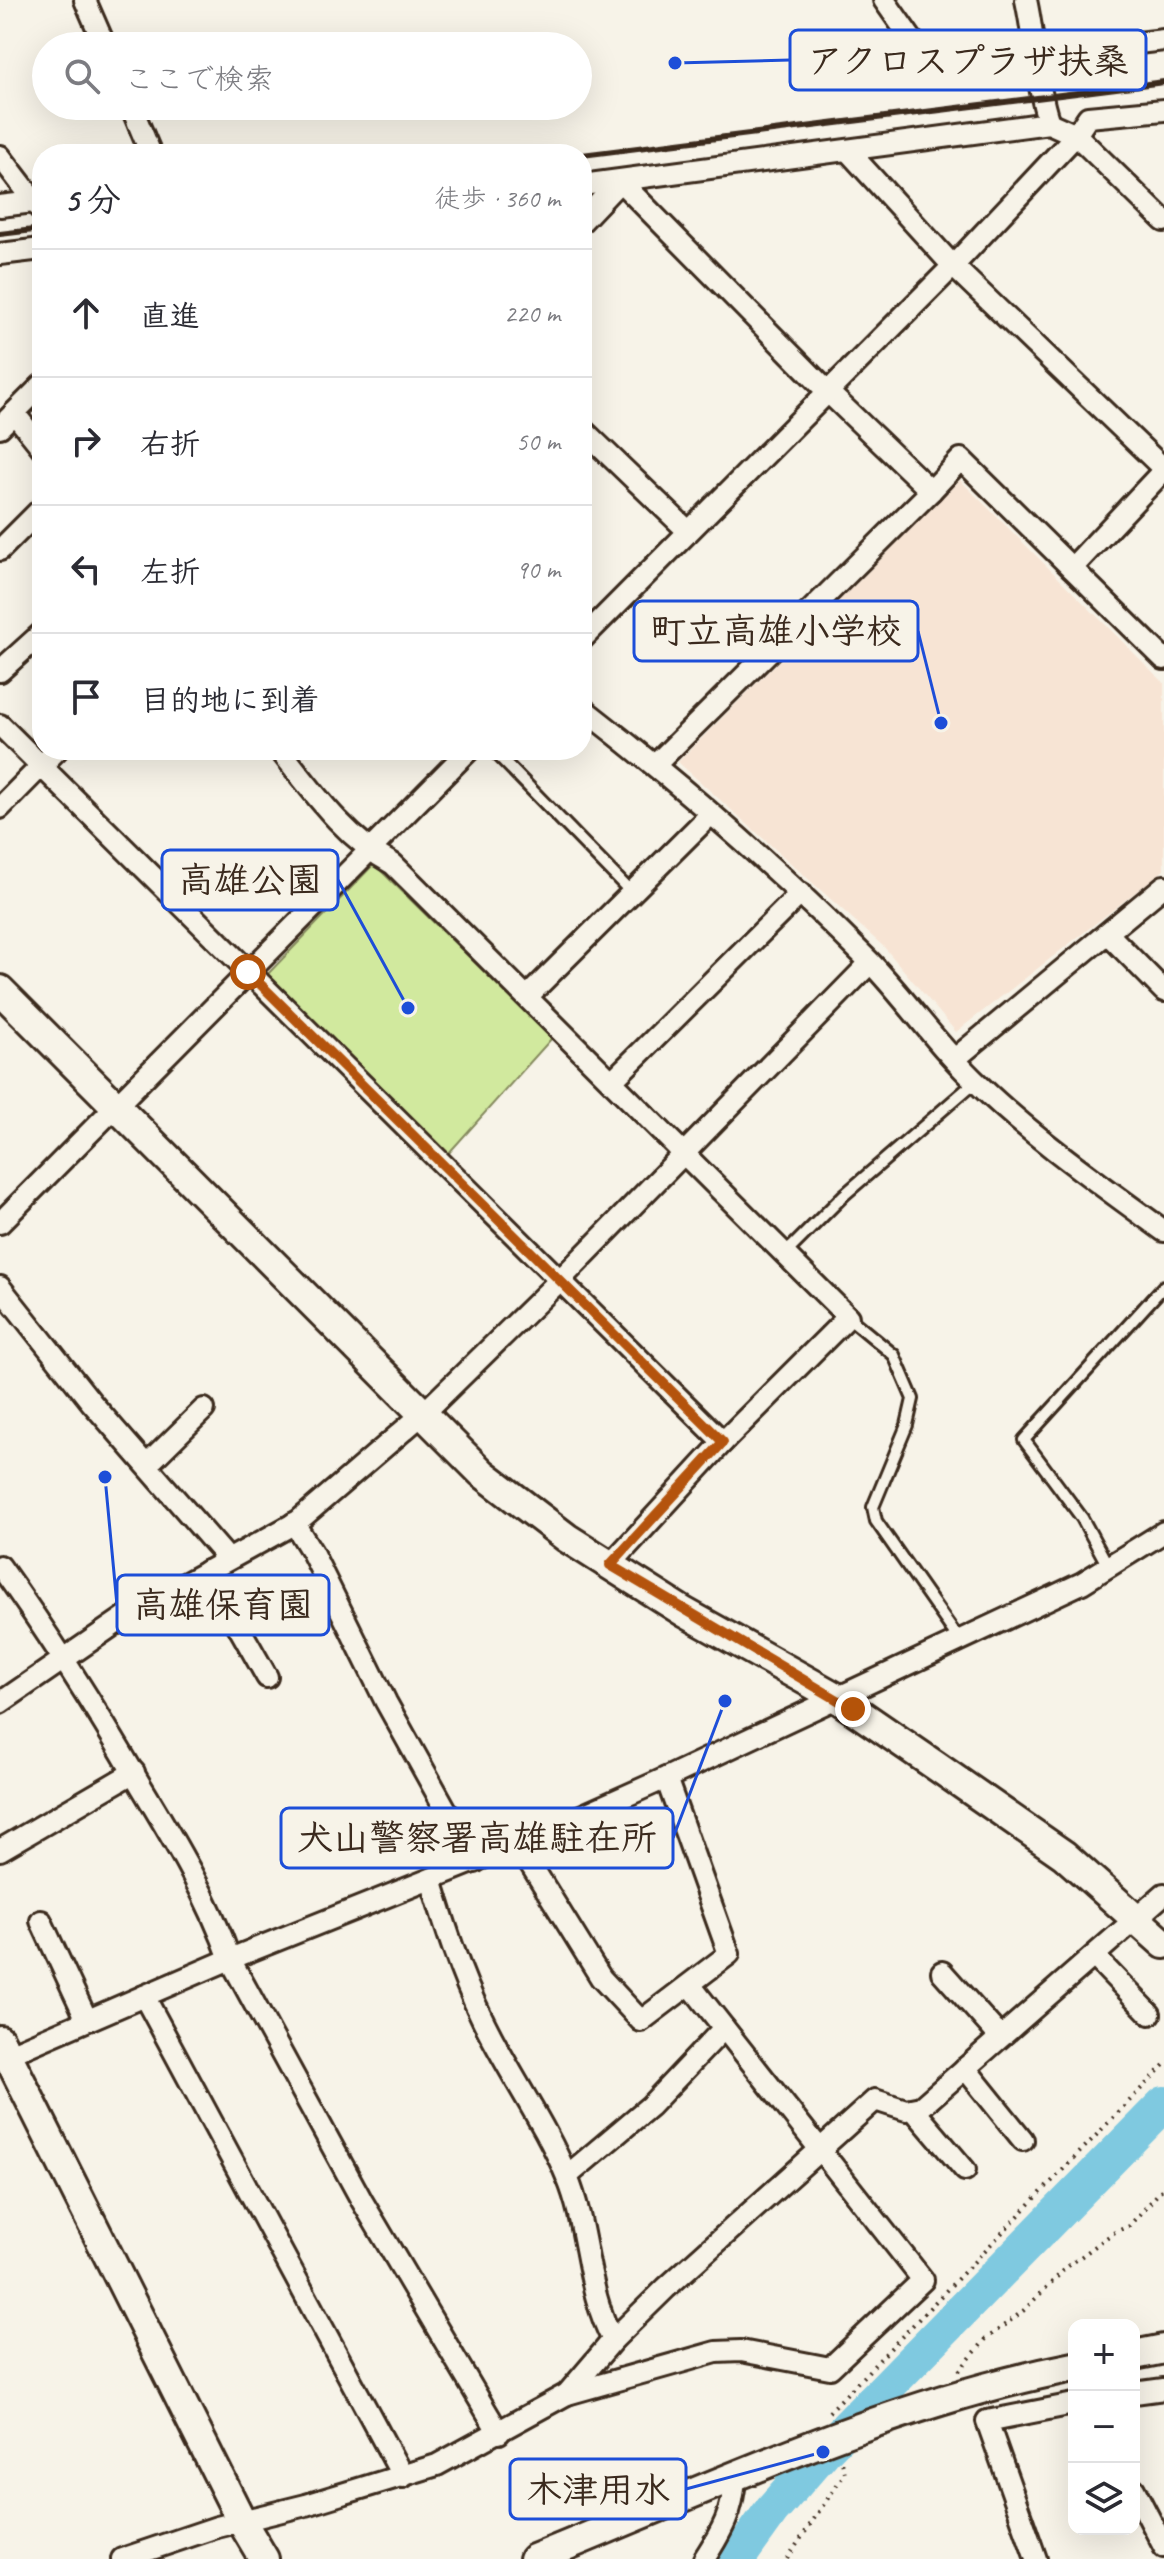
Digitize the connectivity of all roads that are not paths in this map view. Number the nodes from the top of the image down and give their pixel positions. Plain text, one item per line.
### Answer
1 (85, 0) edge
2 (884, 0) edge
3 (1026, 0) edge
4 (99, 32) edge
5 (1164, 40) edge
6 (1038, 54) junction
7 (1164, 110) edge
8 (137, 120) edge
9 (1049, 123) junction
10 (1076, 135) junction
11 (147, 144) edge
12 (849, 152) junction
13 (0, 156) edge
14 (620, 181) junction
15 (592, 184) edge
16 (32, 196) edge
17 (32, 205) edge
18 (0, 206) edge
19 (592, 210) edge
20 (1164, 221) edge
21 (32, 250) edge
22 (0, 254) edge
23 (953, 266) junction
24 (827, 391) junction
25 (32, 395) edge
26 (7, 420) edge
27 (592, 439) edge
28 (32, 440) edge
29 (1164, 470) edge
30 (931, 491) junction
31 (32, 518) edge
32 (687, 530) junction
33 (0, 550) edge
34 (1072, 568) junction
35 (592, 629) edge
36 (32, 642) edge
37 (1164, 659) edge
38 (0, 671) edge
39 (592, 716) edge
40 (0, 725) edge
41 (32, 758) edge
42 (34, 760) edge
43 (48, 760) edge
44 (288, 760) edge
45 (459, 760) edge
46 (503, 760) edge
47 (655, 765) junction
48 (41, 767) junction
49 (0, 808) edge
50 (711, 814) junction
51 (367, 850) junction
52 (1164, 886) edge
53 (632, 893) junction
54 (801, 893) junction
55 (1108, 934) junction
56 (870, 963) junction
57 (248, 972) junction
58 (0, 990) edge
59 (1164, 991) edge
60 (528, 996) junction
61 (956, 1058) junction
62 (612, 1081) junction
63 (975, 1082) junction
64 (116, 1107) junction
65 (685, 1154) junction
66 (0, 1223) edge
67 (1164, 1231) edge
68 (785, 1254) junction
69 (560, 1280) junction
70 (1164, 1286) edge
71 (0, 1287) edge
72 (848, 1317) junction
73 (204, 1409) dead end
74 (425, 1412) junction
75 (723, 1442) junction
76 (147, 1465) junction
77 (294, 1523) junction
78 (1164, 1532) edge
79 (228, 1559) junction
80 (610, 1565) junction
81 (0, 1566) edge
82 (1108, 1566) junction
83 (207, 1571) junction
84 (960, 1641) junction
85 (67, 1659) junction
86 (267, 1677) dead end
87 (834, 1696) junction
88 (0, 1703) edge
89 (134, 1772) junction
90 (666, 1778) junction
91 (518, 1844) junction
92 (0, 1850) edge
93 (475, 1862) junction
94 (431, 1879) junction
95 (1164, 1894) edge
96 (1137, 1920) junction
97 (41, 1921) dead end
98 (1164, 1944) edge
99 (1095, 1957) junction
100 (230, 1959) junction
101 (942, 1972) dead end
102 (691, 1986) junction
103 (144, 1996) junction
104 (1150, 2014) dead end
105 (87, 2020) junction
106 (724, 2028) junction
107 (1000, 2037) junction
108 (3, 2051) edge
109 (965, 2068) junction
110 (913, 2109) junction
111 (1023, 2140) dead end
112 (818, 2151) junction
113 (965, 2170) dead end
114 (567, 2176) junction
115 (613, 2340) junction
116 (1164, 2349) edge
117 (1140, 2354) edge
118 (1068, 2368) edge
119 (1164, 2389) edge
120 (1140, 2392) edge
121 (567, 2394) junction
122 (1068, 2405) edge
123 (499, 2433) junction
124 (403, 2477) junction
125 (735, 2478) junction
126 (1140, 2501) edge
127 (242, 2522) junction
128 (1164, 2547) edge
129 (122, 2559) edge
130 (264, 2559) edge
131 (534, 2559) edge
132 (704, 2559) edge
133 (1036, 2559) edge

1 - 4 street
2 - 6 street
3 - 6 street
5 - 6 street
6 - 9 street
7 - 10 street
8 - 11 street
9 - 10 street
9 - 12 street
10 - 20 street
10 - 23 street
12 - 14 street
12 - 23 street
13 - 16 street
14 - 15 street
14 - 19 street
14 - 24 street
17 - 18 street
21 - 22 street
23 - 24 street
23 - 29 street
24 - 30 street
24 - 32 street
25 - 26 street
26 - 28 street
27 - 32 street
29 - 34 street
30 - 34 street
30 - 47 street
31 - 33 street
32 - 35 street
34 - 37 street
36 - 38 street
39 - 47 street
40 - 41 street
42 - 48 street
43 - 48 street
44 - 51 street
45 - 51 street
46 - 53 lane
47 - 50 street
48 - 49 street
48 - 57 street
50 - 53 street
50 - 54 street
51 - 57 street
51 - 60 street
52 - 55 street
53 - 60 street
54 - 56 street
54 - 62 street
55 - 59 street
55 - 61 street
56 - 61 street
56 - 65 street
57 - 64 street
57 - 69 street
58 - 64 street
60 - 62 street
61 - 63 street
62 - 65 street
63 - 67 street
63 - 68 lane
64 - 66 street
64 - 74 street
65 - 68 street
65 - 69 street
68 - 72 street
69 - 74 street
69 - 75 street
70 - 82 lane
71 - 76 street
72 - 75 street
72 - 84 lane
73 - 76 street
74 - 77 street
74 - 80 street
75 - 80 street
76 - 79 street
77 - 79 street
77 - 93 street
78 - 82 street
79 - 83 street
80 - 87 street
81 - 85 street
82 - 84 street
83 - 85 street
83 - 86 street
84 - 87 street
85 - 88 street
85 - 89 street
87 - 90 street
87 - 96 street
89 - 92 street
89 - 100 street
90 - 91 street
90 - 102 street
91 - 93 street
91 - 102 street
93 - 94 street
94 - 100 street
94 - 114 street
95 - 96 street
96 - 98 street
96 - 99 street
97 - 105 street
99 - 104 street
99 - 107 street
100 - 103 street
100 - 123 street
101 - 107 street
102 - 106 street
103 - 105 street
103 - 124 street
105 - 108 street
106 - 112 street
106 - 114 street
107 - 109 street
108 - 127 street
109 - 110 street
109 - 111 street
110 - 112 street
110 - 113 street
112 - 115 street
112 - 121 street
114 - 115 street
115 - 121 street
116 - 117 street
118 - 125 street
119 - 120 street
121 - 123 street
122 - 133 street
123 - 124 street
124 - 127 street
125 - 131 street
125 - 132 street
126 - 128 street
127 - 129 street
127 - 130 street

